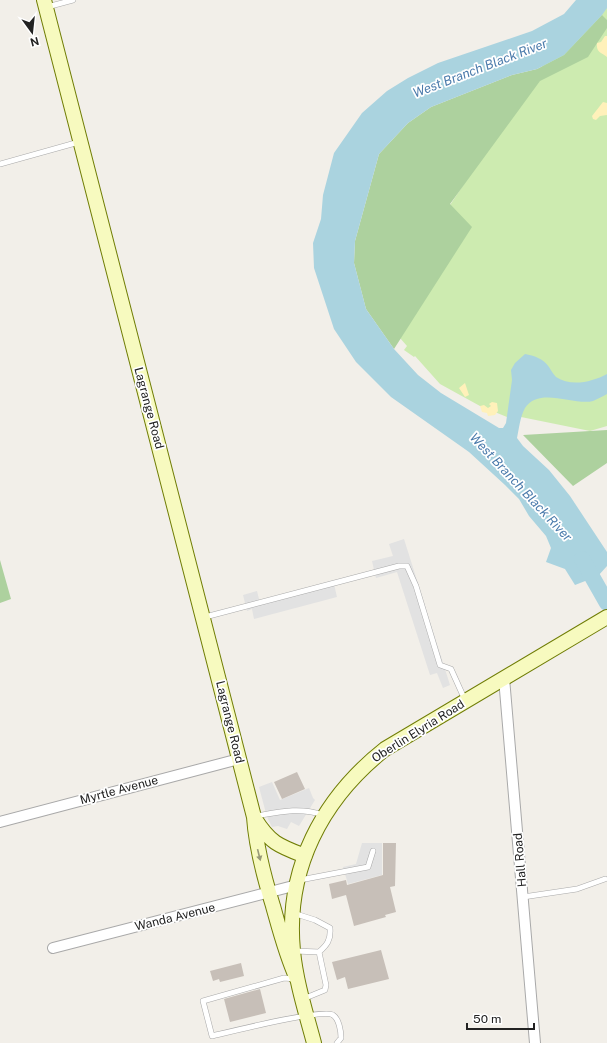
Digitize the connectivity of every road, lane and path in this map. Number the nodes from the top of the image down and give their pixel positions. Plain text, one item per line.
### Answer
1 (73, 0) edge
2 (45, 3) edge
3 (80, 142) junction
4 (0, 164) edge
5 (204, 618) junction
6 (605, 618) edge
7 (504, 678) junction
8 (466, 700) junction
9 (238, 759) junction
10 (324, 816) junction
11 (254, 817) junction
12 (0, 822) edge
13 (373, 851) dead end
14 (305, 856) junction
15 (605, 879) dead end
16 (297, 883) junction
17 (269, 892) junction
18 (523, 897) junction
19 (292, 913) junction
20 (52, 948) dead end
21 (293, 951) junction
22 (318, 952) junction
23 (297, 979) junction
24 (302, 1000) junction
25 (307, 1015) junction
26 (314, 1043) edge
27 (337, 1043) edge
28 (535, 1043) edge

1 - 2 lane
2 - 3 main road, Lagrange Road
3 - 4 lane
3 - 5 main road, Lagrange Road
5 - 8 lane
5 - 9 main road, Lagrange Road
6 - 7 main road, Oberlin Elyria Road
7 - 8 main road, Oberlin Elyria Road
7 - 18 street, Hall Road
8 - 10 main road, Oberlin Elyria Road
9 - 11 main road, Lagrange Road
9 - 12 street, Myrtle Avenue
10 - 11 lane
10 - 14 main road, Oberlin Elyria Road
11 - 14 main road, Lagrange Road
11 -> 17 main road, Lagrange Road
13 - 16 lane
14 - 16 main road, Oberlin Elyria Road
15 - 18 lane
16 - 17 street, Wanda Avenue
16 - 19 main road, Oberlin Elyria Road
17 - 20 street, Wanda Avenue
17 - 23 main road, Lagrange Road
18 - 28 street, Hall Road
19 - 21 main road, Oberlin Elyria Road
19 - 22 lane
21 - 22 lane
21 - 23 main road, Oberlin Elyria Road
22 - 24 lane
23 - 24 main road, Oberlin Elyria Road
23 - 25 lane
24 - 25 main road, Oberlin Elyria Road
25 - 26 main road, Oberlin Elyria Road
25 - 27 lane

